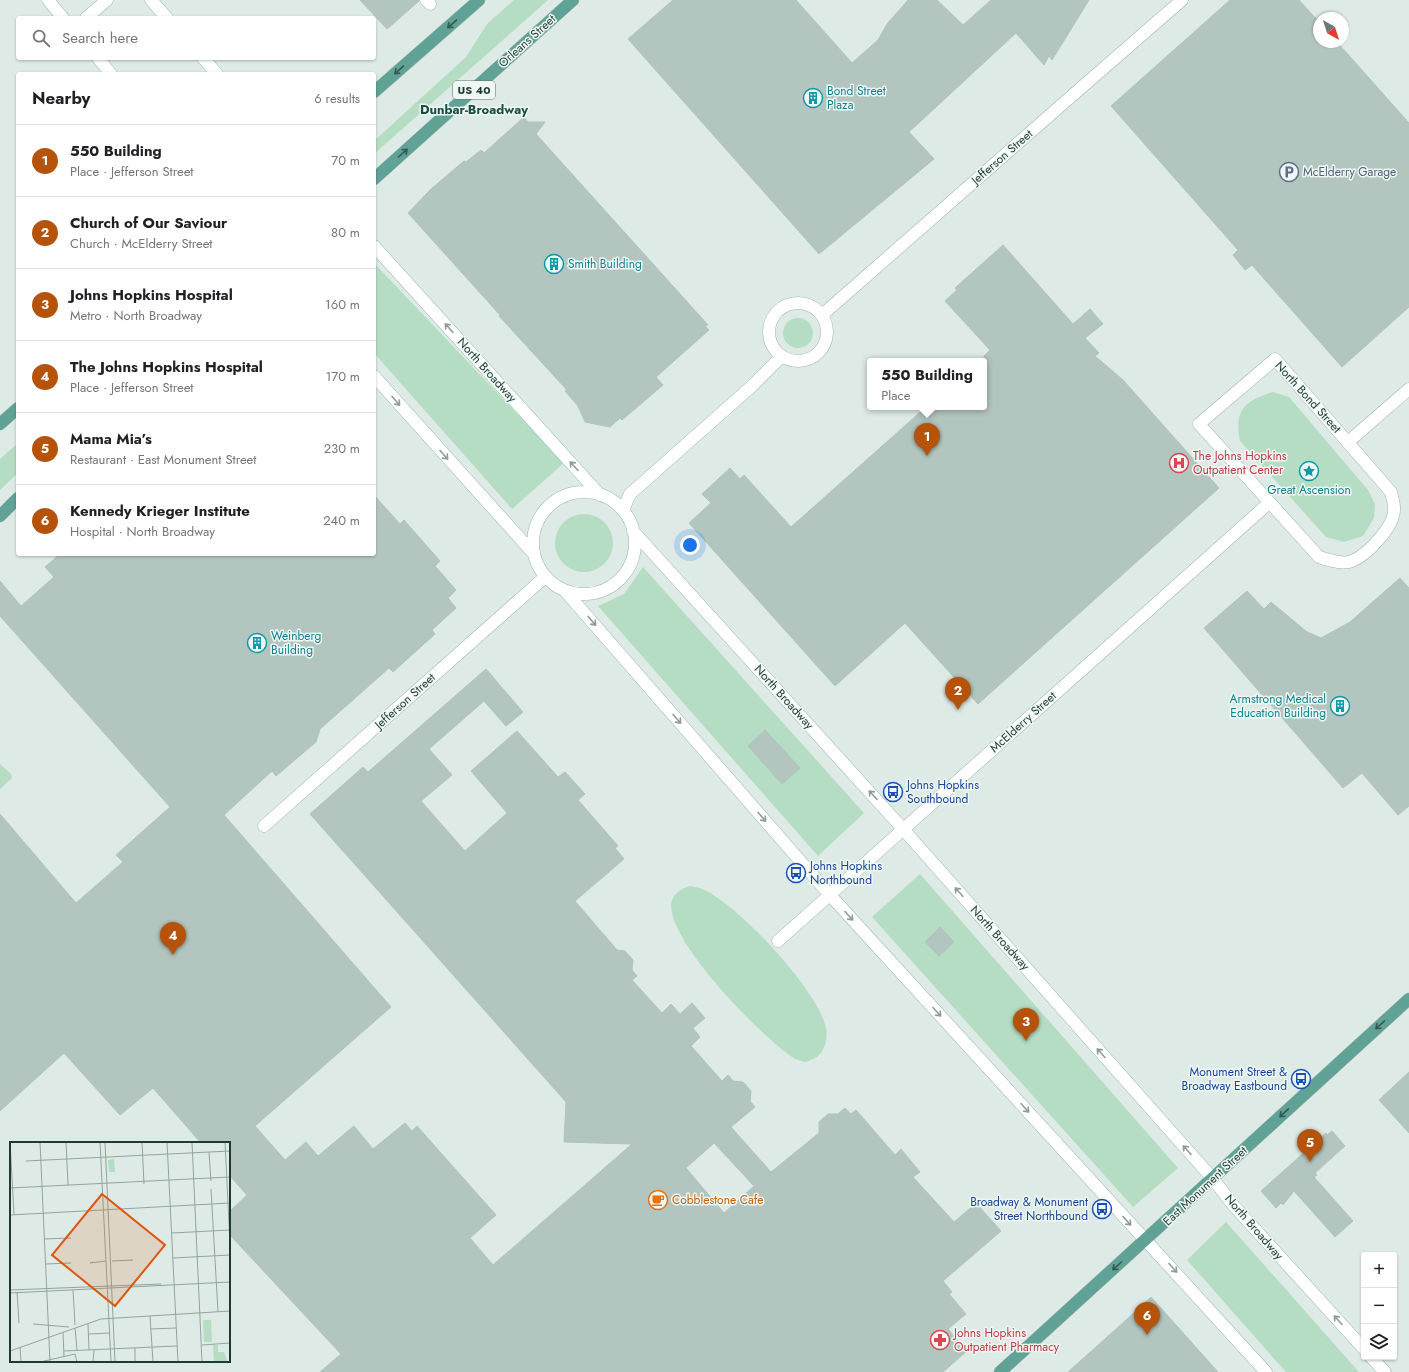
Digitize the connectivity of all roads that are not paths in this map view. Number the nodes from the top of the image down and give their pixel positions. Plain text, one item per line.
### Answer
1 (48, 0) edge
2 (107, 0) edge
3 (151, 0) edge
4 (479, 0) edge
5 (573, 0) edge
6 (1182, 0) edge
7 (61, 16) edge
8 (88, 16) edge
9 (165, 16) edge
10 (100, 60) edge
11 (205, 60) edge
12 (109, 72) edge
13 (215, 72) edge
14 (376, 90) edge
15 (376, 177) edge
16 (376, 248) edge
17 (822, 315) junction
18 (782, 356) junction
19 (376, 378) edge
20 (1409, 389) edge
21 (16, 410) edge
22 (0, 424) edge
23 (1348, 442) junction
24 (600, 495) junction
25 (16, 500) edge
26 (1268, 503) junction
27 (623, 510) junction
28 (0, 516) edge
29 (633, 531) junction
30 (534, 554) junction
31 (545, 577) junction
32 (566, 592) junction
33 (264, 826) dead end
34 (903, 829) junction
35 (829, 894) junction
36 (778, 941) dead end
37 (1409, 999) edge
38 (1213, 1179) junction
39 (1146, 1240) junction
40 (1361, 1346) edge
41 (1374, 1360) edge
42 (1000, 1372) edge
43 (1266, 1372) edge
44 (1385, 1372) edge

1 - 7 main road
2 - 8 main road
3 - 9 main road
4 -> 14 main road
15 -> 5 main road, Orleans Street / US 40
6 - 17 main road, Jefferson Street
10 - 12 main road
11 - 13 main road
24 -> 16 main road, North Broadway
17 - 18 main road
17 - 18 main road
18 - 27 main road
19 -> 30 main road
20 - 23 main road
21 - 22 main road
23 - 26 main road, North Bond Street
23 - 26 main road, North Bond Street
24 - 27 main road
24 - 30 main road
25 - 28 main road
26 - 34 main road, McElderry Street
27 - 29 main road
29 - 32 main road
34 -> 29 main road, North Broadway
30 - 31 main road
31 - 32 main road
31 - 33 main road, Jefferson Street
32 -> 35 main road
34 - 35 main road, McElderry Street
38 -> 34 main road, North Broadway
35 - 36 main road, McElderry Street
35 -> 39 main road
37 -> 38 main road, East Monument Street
38 - 39 main road, East Monument Street
40 -> 38 main road, North Broadway
39 -> 42 main road, East Monument Street
39 -> 43 main road
41 - 44 main road

